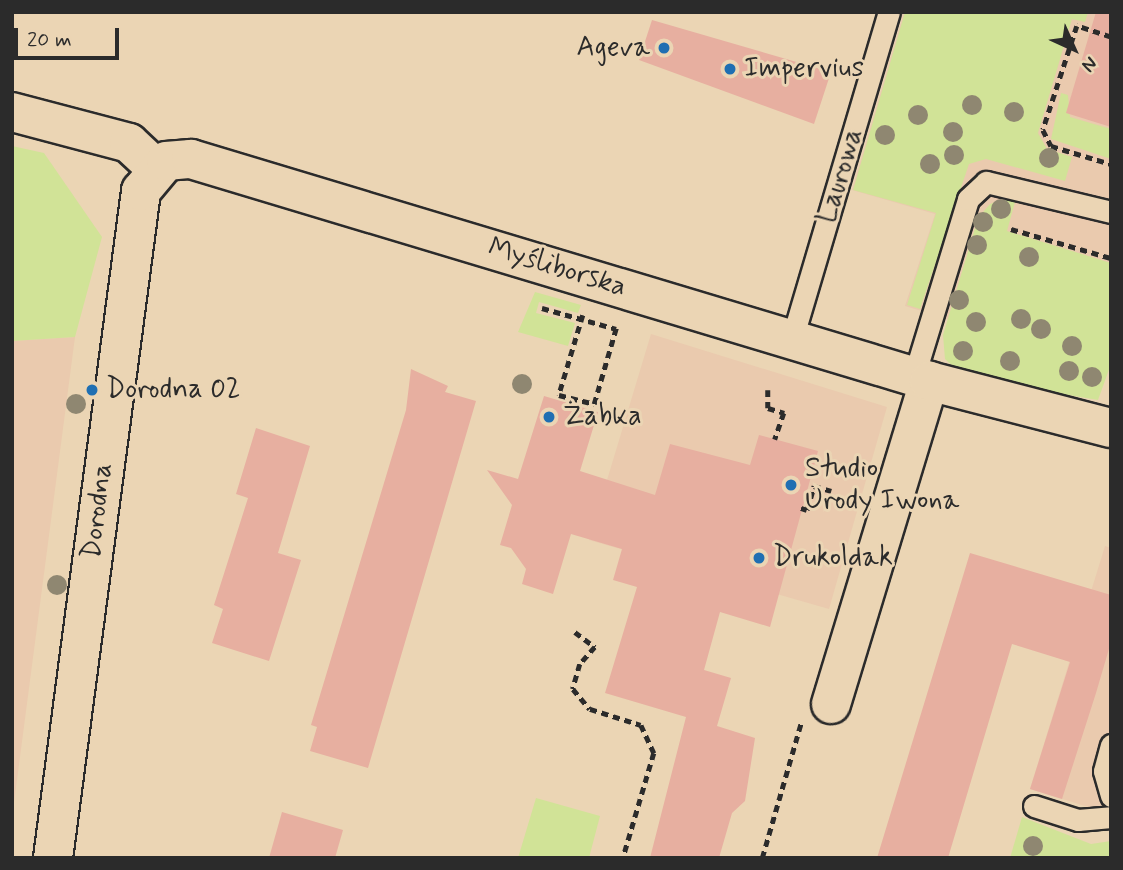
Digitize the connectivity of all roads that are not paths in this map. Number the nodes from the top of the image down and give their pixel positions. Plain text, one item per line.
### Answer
1 (889, 12) edge
2 (12, 112) edge
3 (155, 167) junction
4 (1111, 212) edge
5 (792, 340) junction
6 (921, 378) junction
7 (1111, 428) edge
8 (831, 704) road end
9 (1111, 745) edge
10 (1111, 796) edge
11 (1034, 806) dead end
12 (1111, 817) edge
13 (53, 858) edge

1 - 5 lane, Laurowa
2 - 3 street
3 - 5 street, Myśliborska
3 - 13 street, Dorodna
4 - 6 lane
5 - 6 street, Myśliborska
6 - 7 street, Myśliborska
6 - 8 street
9 - 10 lane
11 - 12 lane

